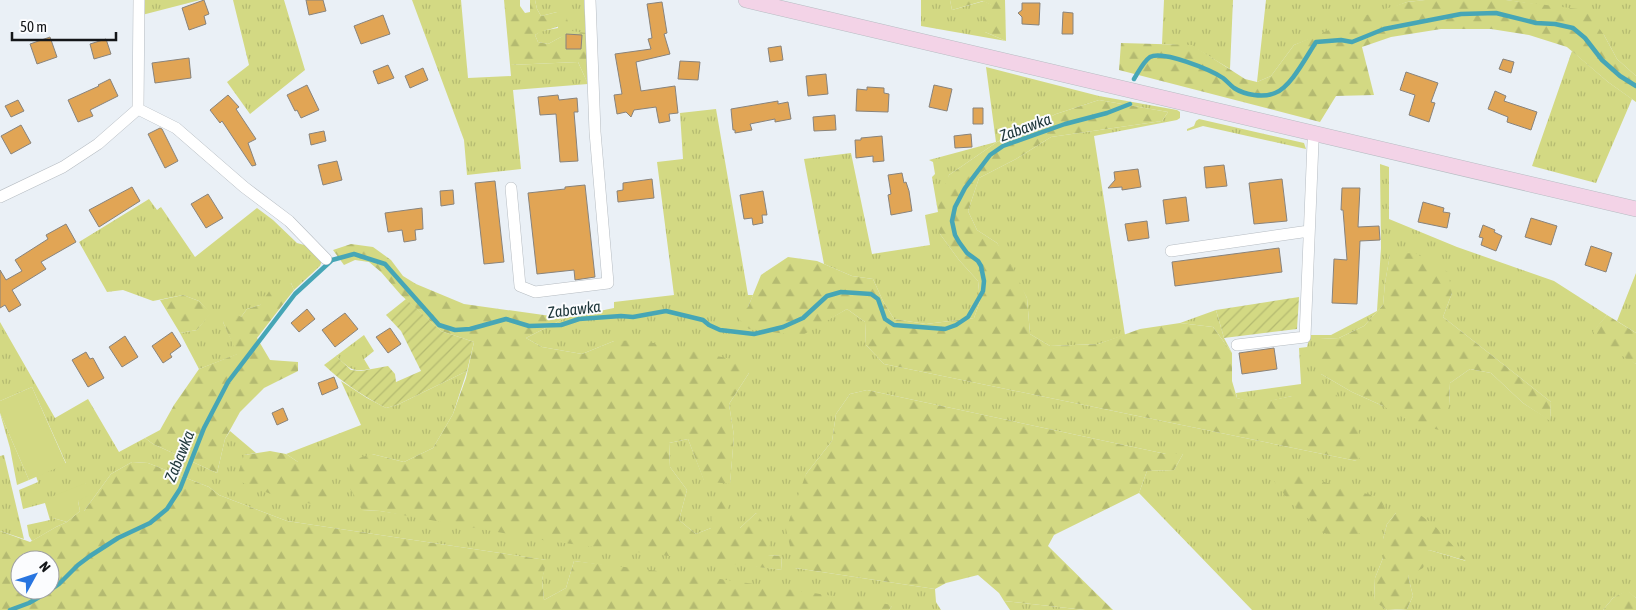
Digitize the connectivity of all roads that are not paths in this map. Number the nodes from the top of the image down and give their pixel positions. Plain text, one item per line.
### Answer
1 (139, 0) edge
2 (590, 0) edge
3 (746, 0) edge
4 (138, 109) junction
5 (1315, 134) junction
6 (511, 188) dead end
7 (0, 197) edge
8 (1636, 208) edge
9 (1309, 231) junction
10 (1172, 250) dead end
11 (326, 260) dead end
12 (1237, 345) dead end

1 - 4 street
2 - 6 street
3 - 5 main road
4 - 7 street
4 - 11 street
5 - 8 main road
5 - 9 street
9 - 10 street
9 - 12 street

